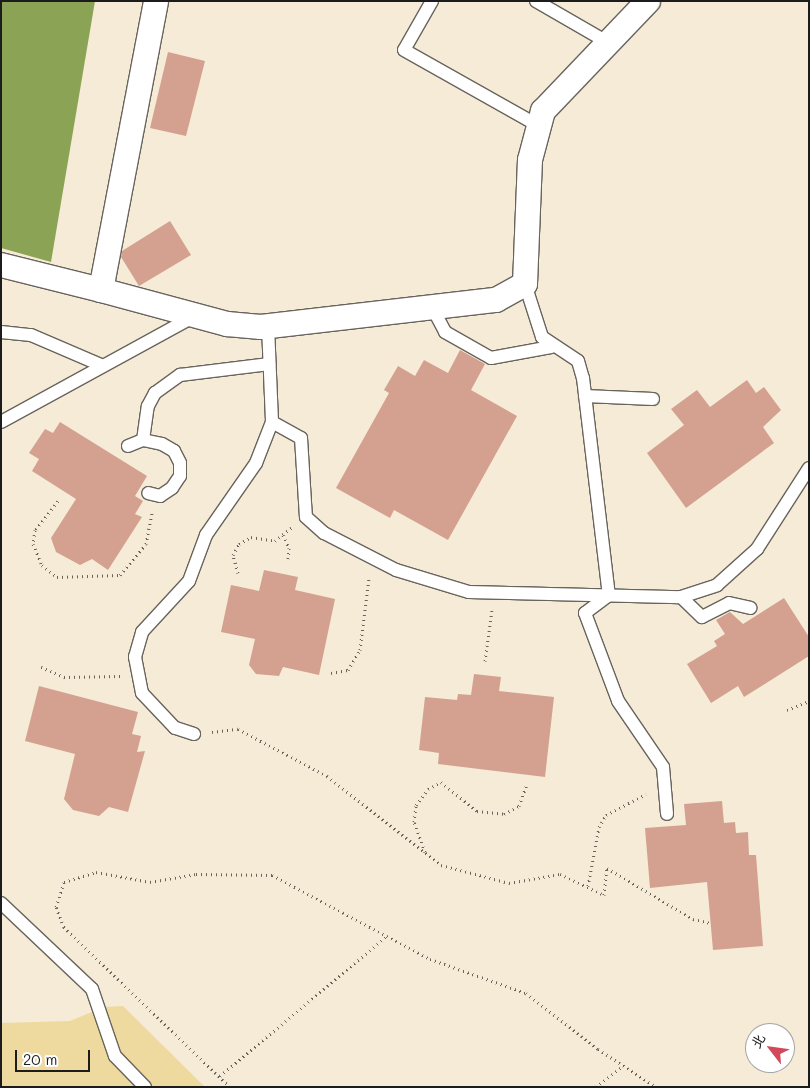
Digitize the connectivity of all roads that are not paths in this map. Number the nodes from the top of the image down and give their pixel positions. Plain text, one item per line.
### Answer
1 (156, 1) edge
2 (432, 1) edge
3 (536, 1) edge
4 (648, 1) edge
5 (608, 42) junction
6 (539, 126) junction
7 (1, 265) edge
8 (525, 284) junction
9 (101, 290) junction
10 (433, 309) junction
11 (195, 316) junction
12 (268, 326) junction
13 (1, 332) edge
14 (551, 346) junction
15 (269, 364) junction
16 (103, 366) junction
17 (585, 396) junction
18 (653, 400) dead end
19 (1, 422) edge
20 (272, 422) junction
21 (143, 440) junction
22 (128, 446) dead end
23 (809, 468) edge
24 (152, 494) road end
25 (609, 595) junction
26 (681, 597) junction
27 (750, 608) dead end
28 (194, 734) road end
29 (666, 814) dead end
30 (1, 903) edge
31 (145, 1087) edge

1 - 9 street
2 - 6 lane
3 - 5 lane
4 - 5 street
5 - 6 street
6 - 8 street
7 - 9 street
8 - 10 street
8 - 14 lane
9 - 11 street
10 - 12 street
10 - 14 lane
11 - 12 street
11 - 16 lane
12 - 15 lane
13 - 16 lane
14 - 17 lane
15 - 20 lane
15 - 21 lane
16 - 19 lane
17 - 18 lane
17 - 25 lane
20 - 25 lane
20 - 28 lane
21 - 22 lane
21 - 24 lane
23 - 26 lane
25 - 26 lane
25 - 29 lane
26 - 27 lane
30 - 31 lane

